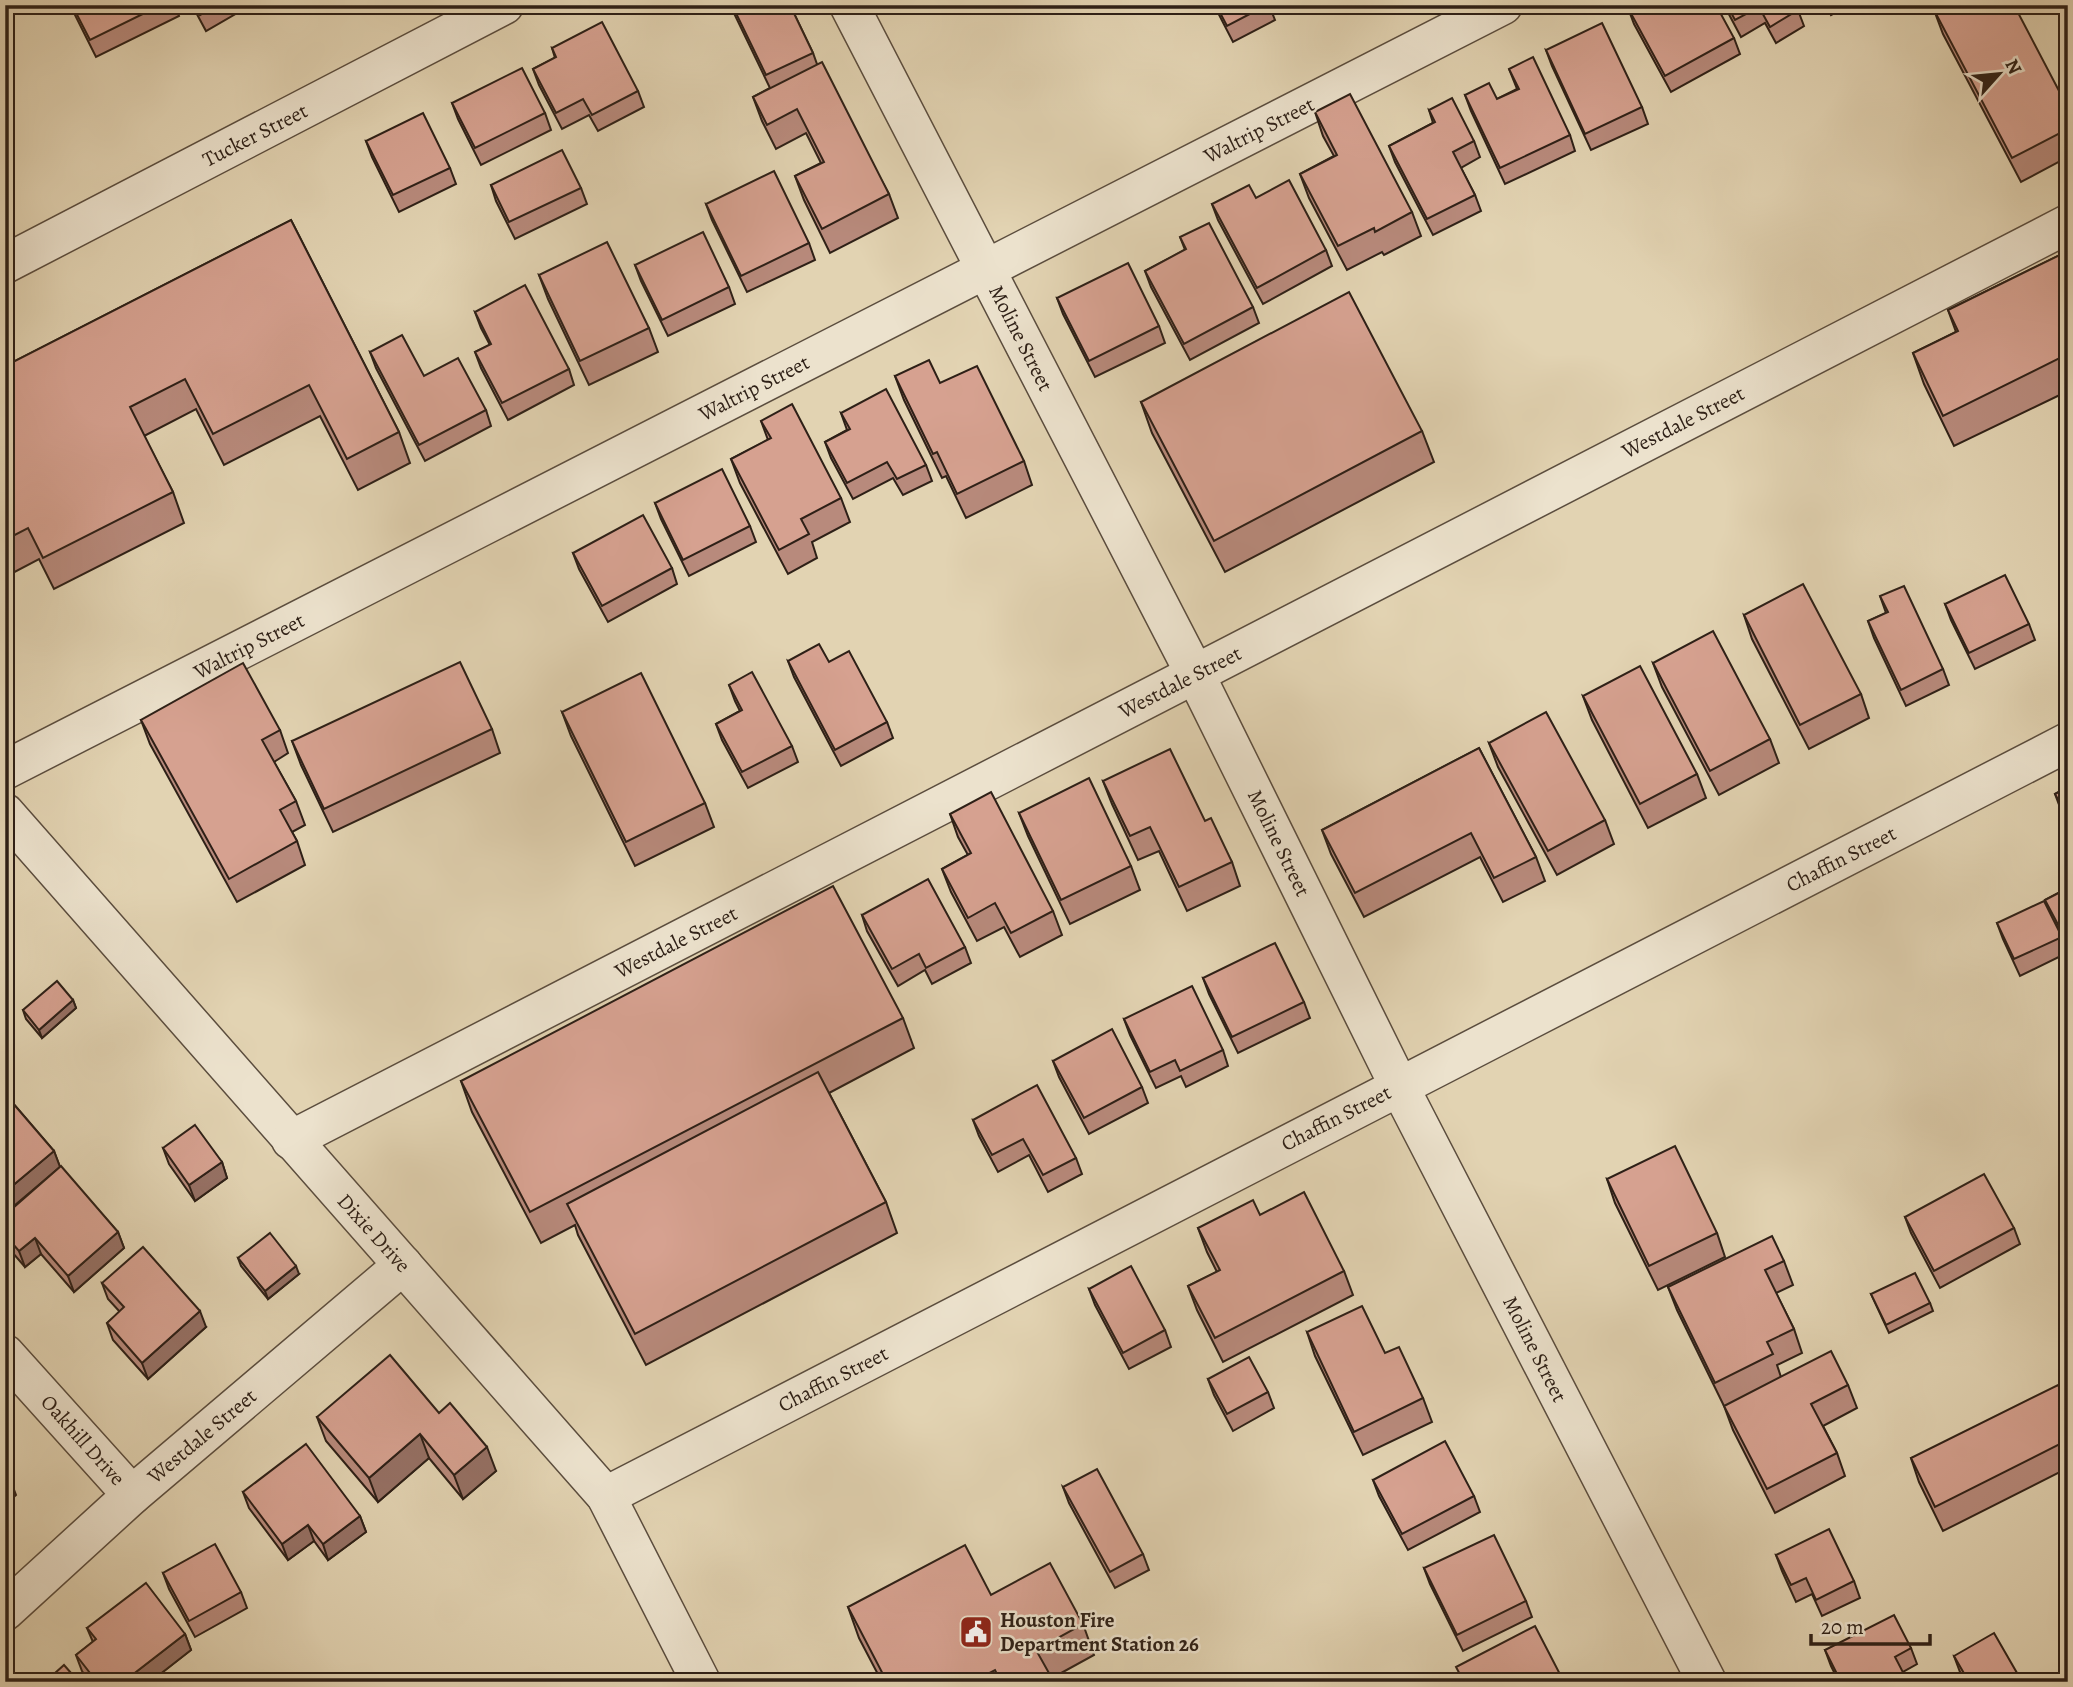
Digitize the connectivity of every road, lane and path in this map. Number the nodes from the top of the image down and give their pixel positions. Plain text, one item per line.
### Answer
1 (504, 5) edge
2 (849, 5) edge
3 (1503, 5) edge
4 (2068, 224) edge
5 (5, 264) edge
6 (985, 270) junction
7 (1195, 674) junction
8 (2068, 742) edge
9 (5, 770) edge
10 (5, 813) edge
11 (1399, 1086) junction
12 (291, 1140) junction
13 (403, 1265) junction
14 (5, 1354) edge
15 (132, 1496) junction
16 (606, 1496) junction
17 (5, 1611) edge
18 (701, 1682) edge
19 (1707, 1682) edge

1 - 5 street, Tucker Street
2 - 6 street, Moline Street
3 - 6 street, Waltrip Street
4 - 7 street, Westdale Street
6 - 7 street, Moline Street
6 - 9 street, Waltrip Street
7 - 11 street, Moline Street
7 - 12 street, Westdale Street
8 - 11 street, Chaffin Street
10 - 12 street, Dixie Drive
11 - 16 street, Chaffin Street
11 - 19 street, Moline Street
12 - 13 street, Dixie Drive
13 - 15 street, Westdale Street
13 - 16 street, Dixie Drive
14 - 15 street, Oakhill Drive
15 - 17 street, Westdale Street
16 - 18 street, Dixie Drive

